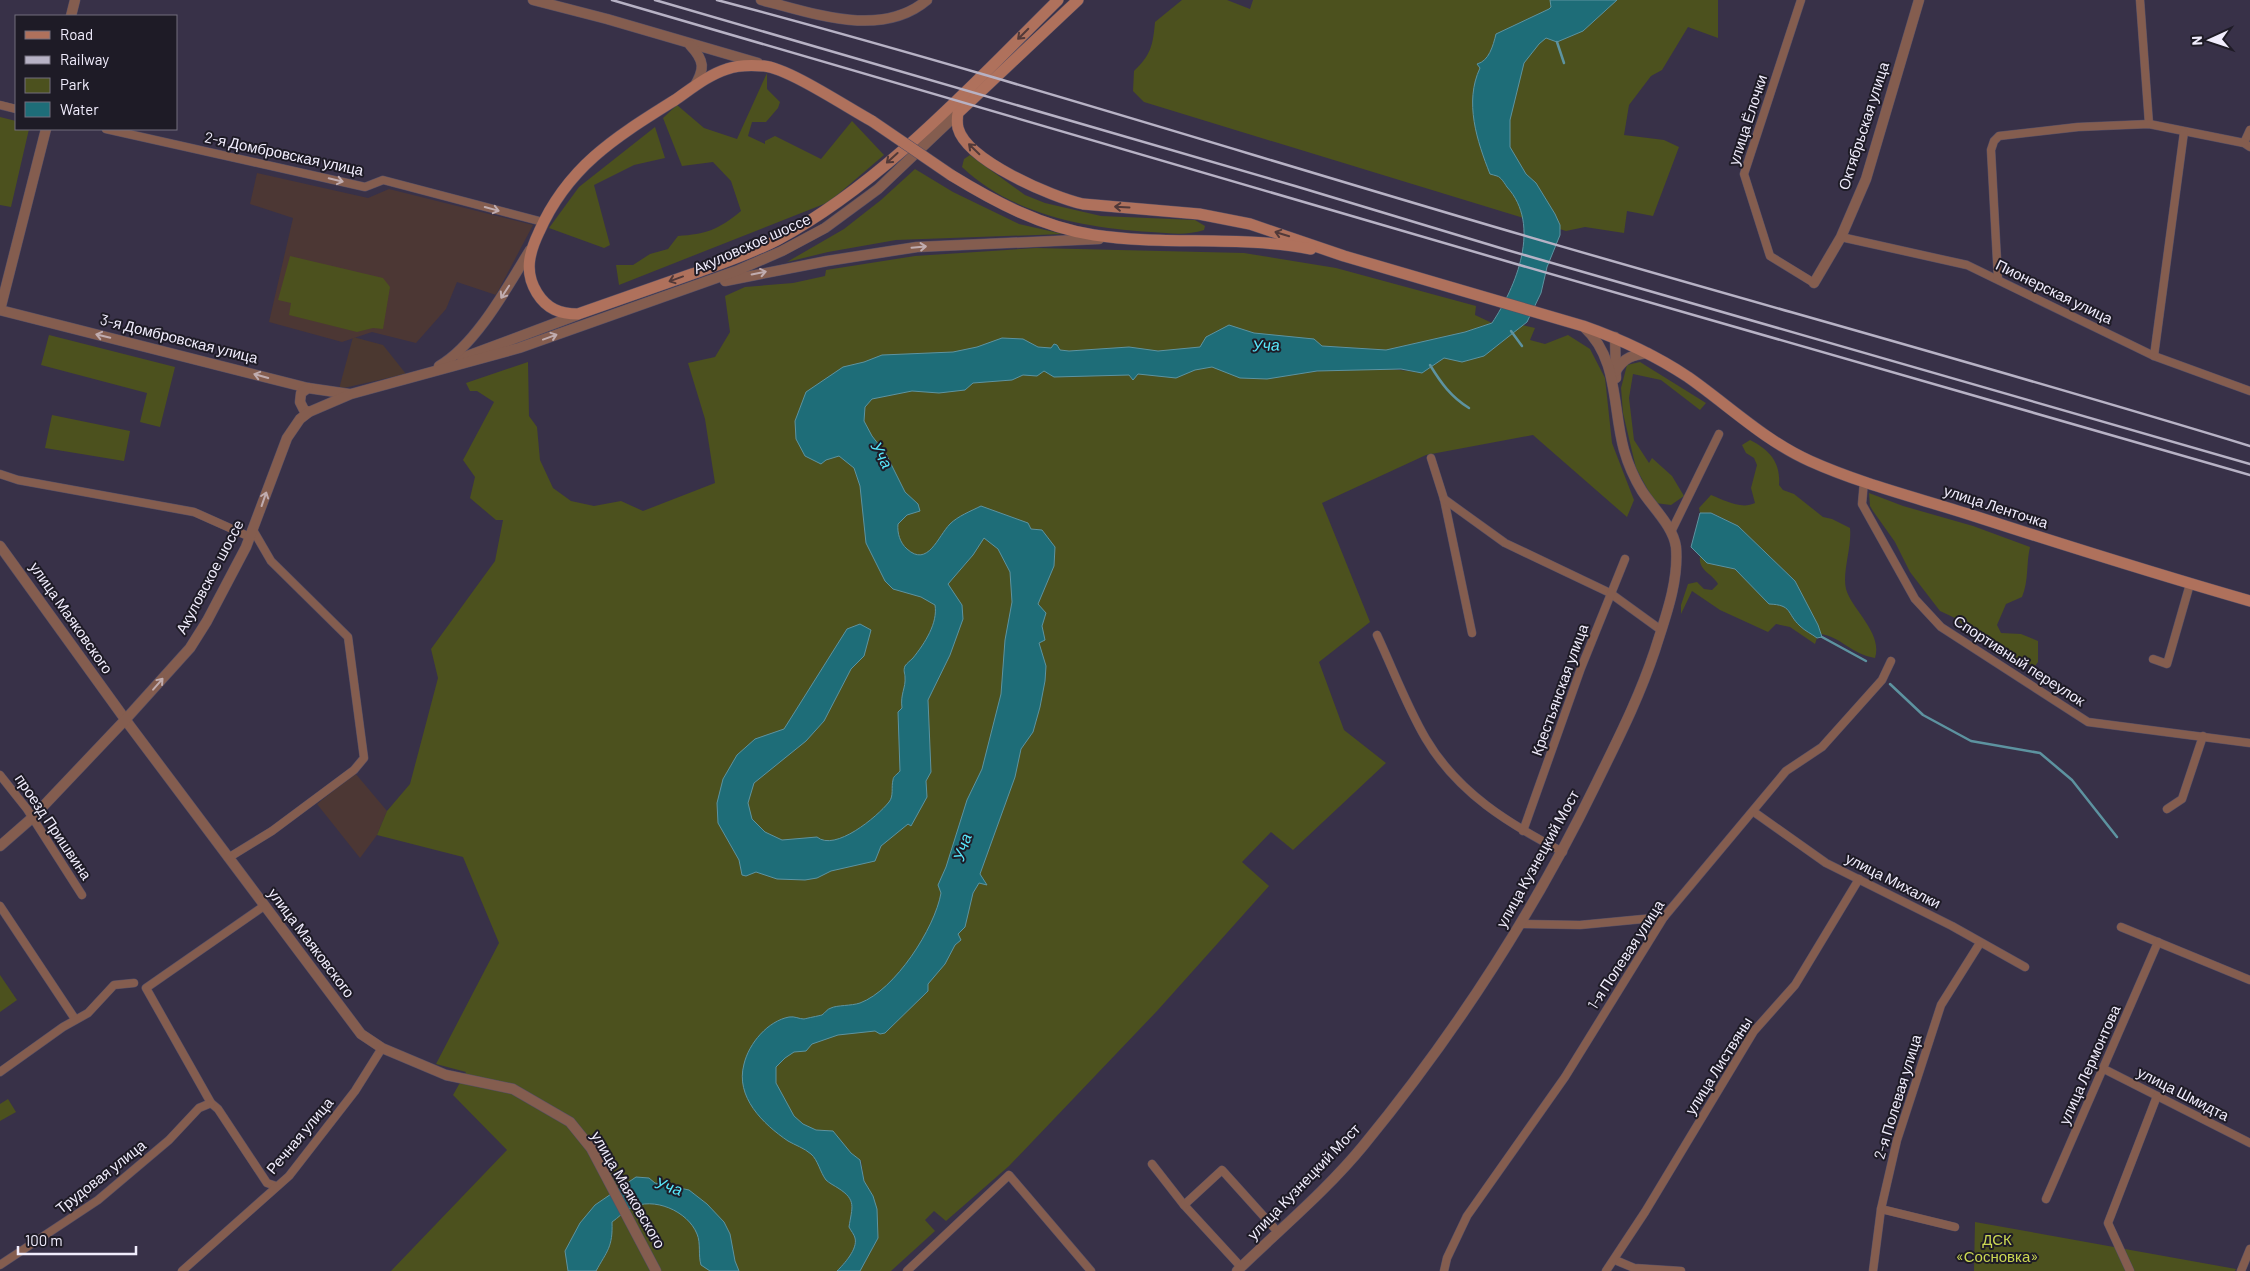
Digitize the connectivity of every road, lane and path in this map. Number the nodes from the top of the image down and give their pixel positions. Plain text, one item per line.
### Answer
1 (75, 0) edge
2 (533, 0) edge
3 (762, 0) edge
4 (927, 0) edge
5 (1058, 0) edge
6 (1078, 0) edge
7 (1801, 0) edge
8 (1919, 0) edge
9 (2140, 0) edge
10 (71, 15) edge
11 (690, 44) junction
12 (767, 66) junction
13 (694, 88) junction
14 (0, 105) edge
15 (15, 109) edge
16 (958, 113) junction
17 (2149, 124) junction
18 (46, 130) edge
19 (111, 130) edge
20 (2250, 130) edge
21 (2184, 132) junction
22 (2247, 145) edge
23 (543, 222) junction
24 (1841, 237) junction
25 (1120, 238) junction
26 (530, 250) junction
27 (1344, 256) junction
28 (1998, 279) junction
29 (1814, 283) joint
30 (678, 292) junction
31 (0, 310) edge
32 (578, 314) junction
33 (1583, 326) junction
34 (1615, 337) junction
35 (1648, 353) junction
36 (2154, 356) junction
37 (1608, 361) junction
38 (435, 368) junction
39 (1616, 372) junction
40 (424, 373) junction
41 (308, 388) junction
42 (320, 390) junction
43 (2250, 391) edge
44 (1615, 392) junction
45 (350, 394) junction
46 (319, 408) junction
47 (309, 412) junction
48 (1719, 434) dead end
49 (1431, 458) dead end
50 (0, 474) edge
51 (1864, 481) junction
52 (1444, 499) junction
53 (1670, 532) junction
54 (252, 533) junction
55 (0, 546) edge
56 (1625, 559) dead end
57 (2190, 584) junction
58 (1610, 592) junction
59 (2250, 601) edge
60 (1661, 630) junction
61 (1472, 633) dead end
62 (1378, 635) dead end
63 (2153, 659) dead end
64 (1891, 661) dead end
65 (125, 720) junction
66 (2203, 736) junction
67 (2250, 743) edge
68 (0, 775) edge
69 (2167, 809) dead end
70 (1754, 812) junction
71 (32, 818) junction
72 (1523, 831) junction
73 (0, 846) edge
74 (1563, 852) junction
75 (228, 858) junction
76 (1859, 879) junction
77 (82, 896) dead end
78 (0, 906) edge
79 (264, 906) junction
80 (1664, 917) junction
81 (1522, 924) junction
82 (2121, 927) dead end
83 (2158, 942) junction
84 (1980, 943) junction
85 (2025, 967) dead end
86 (2250, 980) edge
87 (134, 983) dead end
88 (75, 1018) junction
89 (382, 1048) junction
90 (2104, 1069) junction
91 (0, 1072) edge
92 (2156, 1096) junction
93 (211, 1103) junction
94 (2250, 1144) edge
95 (1152, 1164) dead end
96 (276, 1186) junction
97 (2046, 1199) dead end
98 (1184, 1205) junction
99 (1880, 1209) junction
100 (1956, 1227) dead end
101 (1277, 1231) junction
102 (2250, 1249) edge
103 (1615, 1260) junction
104 (0, 1265) edge
105 (1239, 1269) edge
106 (182, 1271) edge
107 (656, 1271) edge
108 (907, 1271) edge
109 (1091, 1271) edge
110 (1444, 1271) edge
111 (1606, 1271) edge
112 (1681, 1271) edge
113 (1873, 1271) edge
114 (2130, 1271) edge
115 (2241, 1271) edge

1 - 10 street
2 - 11 street
3 - 4 street
5 -> 32 main road, Акуловское шоссе
6 - 16 main road, Акуловское шоссе
7 - 29 street, улица Ёлочки
8 - 24 street, Октябрьская улица
9 - 17 street
11 - 12 street
11 - 13 street
12 - 13 main road
12 - 25 main road, bridge
13 - 23 main road
14 - 15 street
27 -> 16 main road
16 - 30 street, Акуловское шоссе
17 - 21 street
17 - 28 street
18 - 31 street
19 -> 23 street, 2-я Домбровская улица
20 - 22 street
21 - 22 street
21 - 36 street
23 - 26 main road
24 - 28 street, Пионерская улица
24 - 29 street, Октябрьская улица
25 - 27 main road
30 -> 25 street
26 - 32 main road
26 -> 38 street
27 - 33 main road, улица Ленточка
28 - 36 street, Пионерская улица
40 -> 30 street, Акуловское шоссе
41 -> 31 street, 3-я Домбровская улица
32 - 38 street, Акуловское шоссе
33 - 34 main road, улица Ленточка
33 - 37 street
34 - 35 main road, улица Ленточка
34 - 37 street
34 - 39 street
35 - 39 street
35 - 51 main road, улица Ленточка
36 - 43 street, Пионерская улица
37 - 44 street
38 - 40 street, Акуловское шоссе
39 - 44 street
40 - 45 street, Акуловское шоссе
41 - 42 street, 3-я Домбровская улица
41 - 47 street
42 - 45 street, 3-я Домбровская улица
42 - 46 street
44 - 53 street, улица Кузнецкий Мост
45 - 46 street, Акуловское шоссе
46 - 47 street, Акуловское шоссе
54 -> 47 street, Акуловское шоссе
48 - 53 street
49 - 52 street
50 - 54 street
51 - 57 main road, улица Ленточка
51 - 66 street, Спортивный переулок
52 - 58 street
52 - 61 street
53 - 60 street, улица Кузнецкий Мост
65 -> 54 street, Акуловское шоссе
54 - 75 street
55 - 65 street, улица Маяковского
56 - 58 street, Крестьянская улица
57 - 59 main road, улица Ленточка
57 - 63 street
58 - 60 street
58 - 72 street, Крестьянская улица
60 - 74 street, улица Кузнецкий Мост
62 - 72 street
64 - 70 street, 1-я Полевая улица
65 - 71 street, Акуловское шоссе
65 - 75 street, улица Маяковского
66 - 67 street, Спортивный переулок
66 - 69 street
68 - 71 street, проезд Пришвина
70 - 76 street, улица Михалки
70 - 80 street, 1-я Полевая улица
71 - 73 street, Акуловское шоссе
71 - 77 street, проезд Пришвина
72 - 74 street
74 - 81 street, улица Кузнецкий Мост
75 - 79 street, улица Маяковского
76 - 84 street, улица Михалки
76 - 103 street, улица Листвяны
78 - 88 street
79 - 89 street, улица Маяковского
79 - 93 street
80 - 81 street
80 - 110 street, 1-я Полевая улица
81 - 101 street, улица Кузнецкий Мост
82 - 83 street
83 - 86 street
83 - 90 street, улица Лермонтова
84 - 85 street, улица Михалки
84 - 99 street, 2-я Полевая улица
87 - 88 street
88 - 91 street
89 - 96 street, Речная улица
89 - 107 street, улица Маяковского
90 - 92 street, улица Шмидта
90 - 97 street, улица Лермонтова
92 - 94 street, улица Шмидта
92 - 114 street
93 - 96 street
93 - 104 street, Трудовая улица
95 - 98 street
96 - 106 street, Речная улица
98 - 101 street
98 - 105 street
99 - 100 street
99 - 113 street, 2-я Полевая улица
101 - 105 street, улица Кузнецкий Мост
102 - 115 street
103 - 111 street, улица Листвяны
103 - 112 street
108 - 109 street

